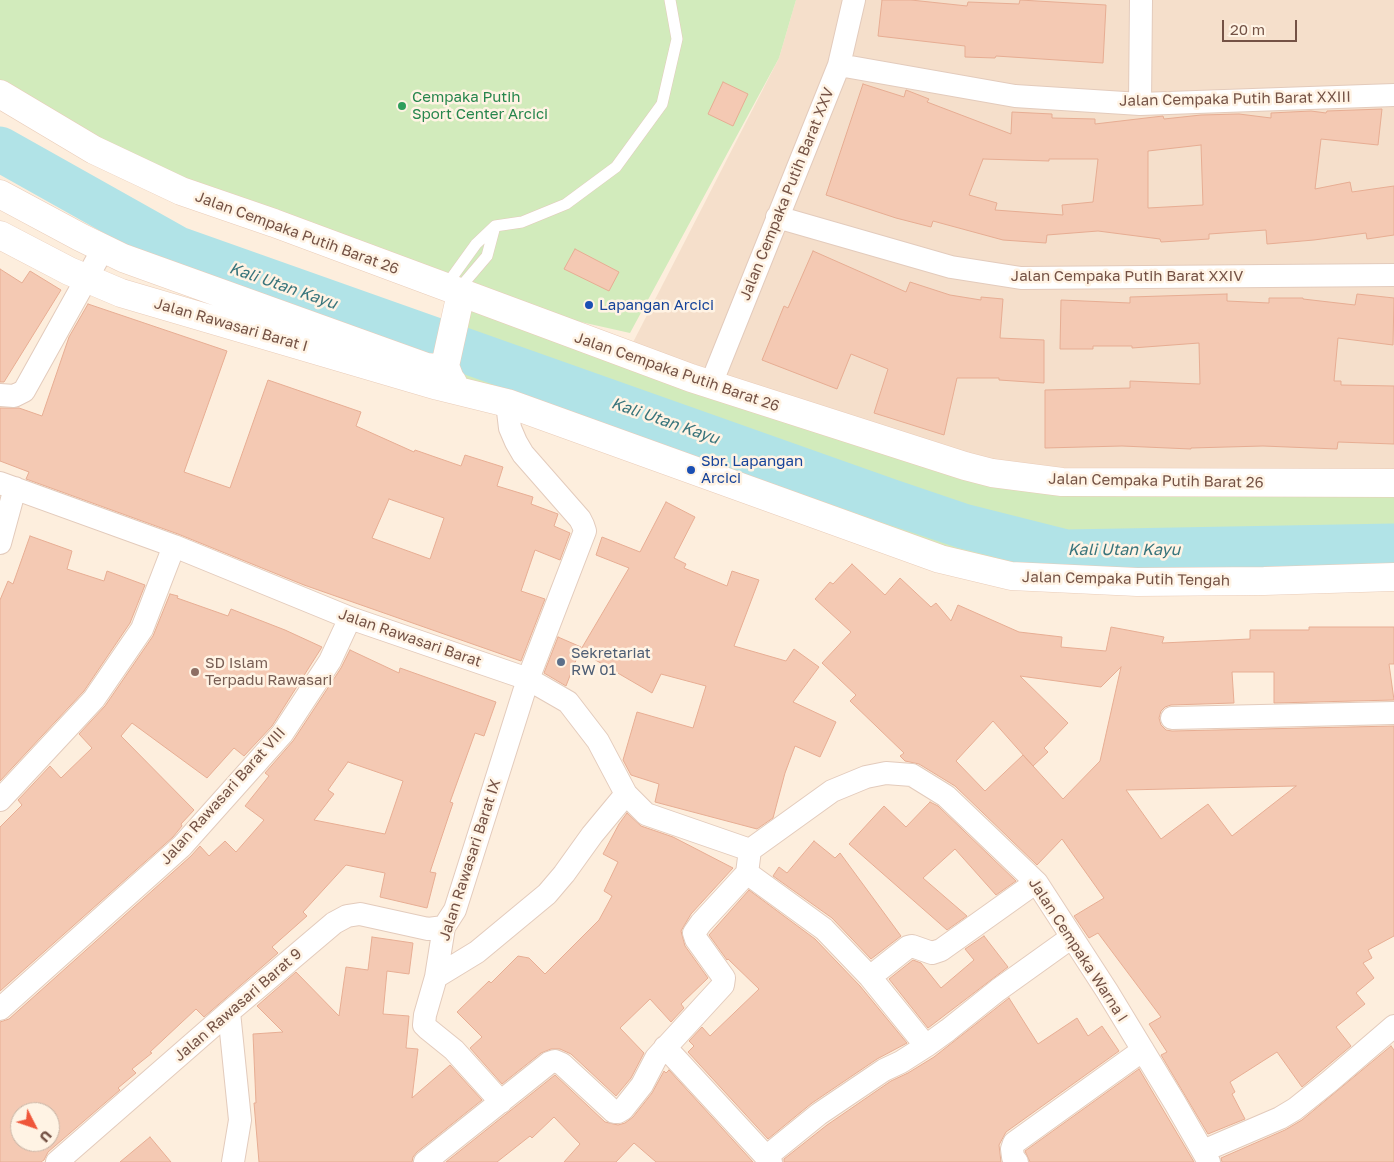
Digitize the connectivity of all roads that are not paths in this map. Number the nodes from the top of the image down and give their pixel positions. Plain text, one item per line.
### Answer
1 (670, 0) edge
2 (854, 0) edge
3 (1141, 0) edge
4 (838, 65) junction
5 (0, 94) edge
6 (1394, 95) edge
7 (1140, 104) junction
8 (0, 194) edge
9 (777, 217) junction
10 (0, 235) edge
11 (103, 249) junction
12 (1394, 275) edge
13 (86, 279) junction
14 (455, 295) junction
15 (269, 324) junction
16 (447, 361) junction
17 (711, 384) junction
18 (469, 394) junction
19 (0, 395) edge
20 (507, 403) junction
21 (1394, 483) edge
22 (8, 486) edge
23 (0, 543) edge
24 (174, 546) junction
25 (1394, 577) edge
26 (350, 618) junction
27 (528, 680) junction
28 (1394, 713) edge
29 (1172, 718) dead end
30 (626, 794) junction
31 (0, 800) edge
32 (750, 850) junction
33 (747, 873) junction
34 (1038, 883) junction
35 (444, 928) junction
36 (1072, 937) junction
37 (870, 977) junction
38 (436, 978) junction
39 (0, 1009) edge
40 (229, 1012) junction
41 (1394, 1026) edge
42 (926, 1046) junction
43 (665, 1047) junction
44 (1143, 1050) junction
45 (501, 1102) junction
46 (1206, 1157) edge
47 (768, 1159) edge
48 (57, 1162) edge
49 (233, 1162) edge
50 (425, 1162) edge
51 (1017, 1162) edge

1 - 14 lane
2 - 4 street, Jalan Cempaka Putih Barat XXV
3 - 7 street
4 - 7 street, Jalan Cempaka Putih Barat XXIII
4 - 9 street, Jalan Cempaka Putih Barat XXV
5 - 14 street, Jalan Cempaka Putih Barat 26
6 - 7 street, Jalan Cempaka Putih Barat XXIII
8 - 11 street, Jalan Rawasari Barat I
9 - 12 street, Jalan Cempaka Putih Barat XXIV
9 - 17 street, Jalan Cempaka Putih Barat XXV
10 - 13 street, Jalan Rawasari Barat I
11 - 13 street
11 - 15 street, Jalan Rawasari Barat I
13 - 15 street, Jalan Rawasari Barat I
13 - 19 street
14 - 16 street
14 - 17 street, Jalan Cempaka Putih Barat 26
15 - 16 street, Jalan Rawasari Barat I
15 - 18 street, Jalan Rawasari Barat I
16 - 18 street
17 - 21 street, Jalan Cempaka Putih Barat 26
18 - 20 street, Jalan Cempaka Putih Tengah
20 - 25 street, Jalan Cempaka Putih Tengah
20 - 27 street
22 - 23 street
22 - 24 street, Jalan Rawasari Barat
24 - 26 street, Jalan Rawasari Barat
24 - 31 street
26 - 27 street, Jalan Rawasari Barat
26 - 39 street, Jalan Rawasari Barat VIII
27 - 30 street
27 - 35 street, Jalan Rawasari Barat IX
28 - 29 street
30 - 32 street
30 - 38 street
32 - 33 street
32 - 34 street, Jalan Cempaka Warna I
33 - 37 street
33 - 43 street
34 - 36 street, Jalan Cempaka Warna I
34 - 37 street
35 - 38 street, Jalan Rawasari Barat IX
35 - 40 street, Jalan Rawasari Barat 9
36 - 42 street
36 - 44 street, Jalan Cempaka Warna I
37 - 42 street
38 - 45 street, Jalan Rawasari Barat IX
40 - 48 street, Jalan Rawasari Barat 9
40 - 49 street
41 - 46 street
42 - 47 street
43 - 45 street
43 - 47 street
44 - 46 street, Jalan Cempaka Warna I
44 - 51 street
45 - 50 street

